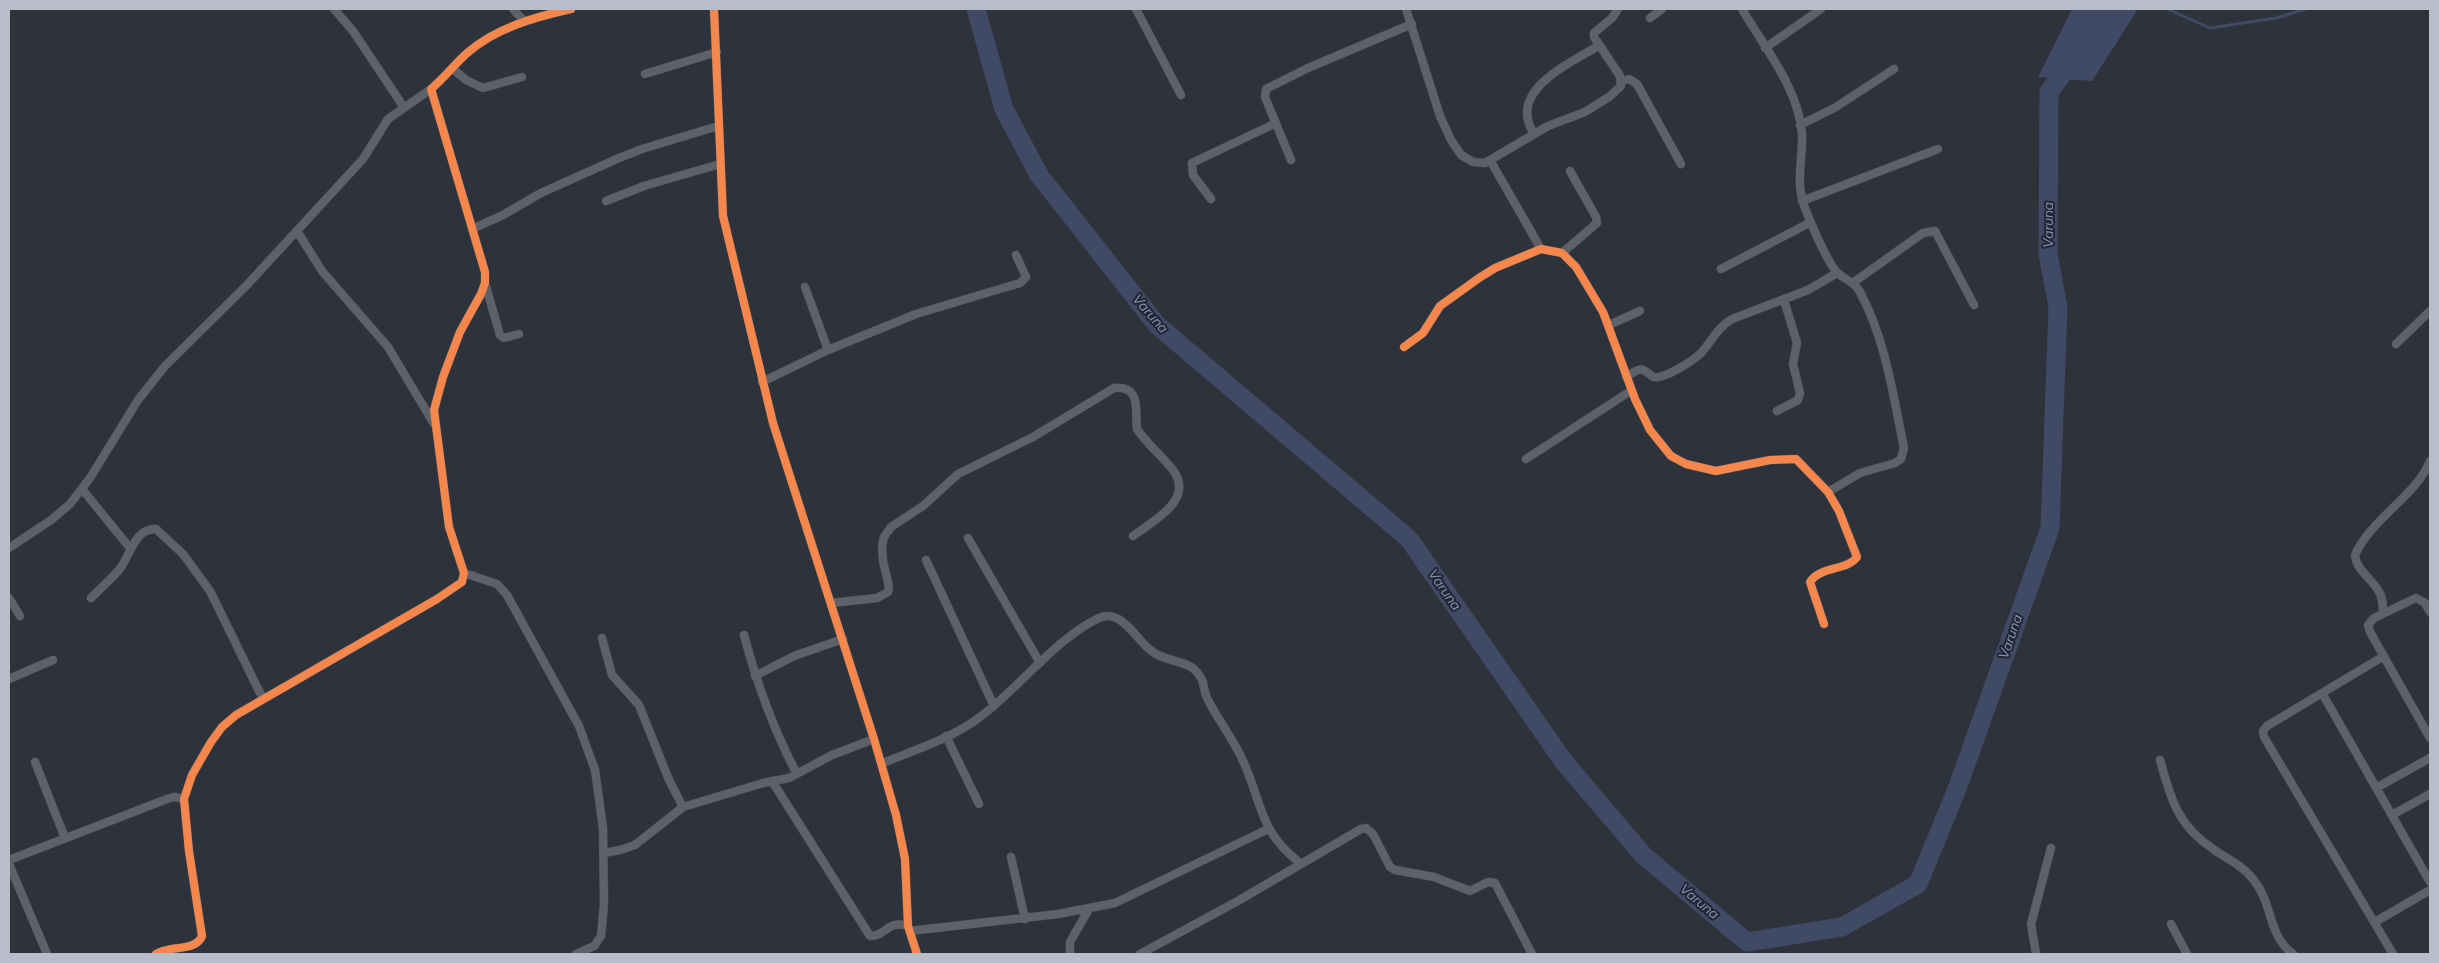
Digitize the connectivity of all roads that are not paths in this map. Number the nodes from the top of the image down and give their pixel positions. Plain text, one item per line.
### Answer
1 (334, 9) edge
2 (513, 9) edge
3 (572, 9) edge
4 (714, 9) edge
5 (1136, 9) edge
6 (1406, 9) edge
7 (1608, 9) edge
8 (1618, 9) edge
9 (1662, 9) edge
10 (1742, 9) edge
11 (1821, 9) edge
12 (1612, 18) junction
13 (1650, 18) dead end
14 (524, 22) junction
15 (1412, 24) junction
16 (1598, 46) junction
17 (1765, 48) junction
18 (717, 52) junction
19 (453, 69) junction
20 (1894, 69) dead end
21 (645, 74) dead end
22 (522, 77) dead end
23 (1622, 81) junction
24 (431, 89) junction
25 (1181, 95) dead end
26 (403, 106) junction
27 (1276, 123) junction
28 (1800, 125) junction
29 (718, 126) junction
30 (1534, 134) junction
31 (1938, 148) dead end
32 (1291, 160) dead end
33 (1490, 160) junction
34 (720, 164) junction
35 (1681, 164) dead end
36 (1570, 171) dead end
37 (1211, 199) dead end
38 (606, 201) dead end
39 (1802, 201) junction
40 (1811, 222) junction
41 (472, 229) junction
42 (297, 230) junction
43 (1542, 249) junction
44 (1562, 252) junction
45 (1016, 255) dead end
46 (1721, 269) dead end
47 (1837, 273) junction
48 (1854, 282) junction
49 (485, 284) junction
50 (805, 287) dead end
51 (1784, 300) junction
52 (1974, 305) dead end
53 (1640, 311) dead end
54 (2430, 311) edge
55 (1609, 326) junction
56 (518, 334) dead end
57 (2396, 344) dead end
58 (1404, 347) dead end
59 (828, 350) junction
60 (1626, 377) junction
61 (762, 382) junction
62 (1632, 390) junction
63 (1777, 411) dead end
64 (435, 427) junction
65 (1526, 459) dead end
66 (2430, 462) edge
67 (82, 489) junction
68 (1828, 492) junction
69 (1133, 536) dead end
70 (968, 538) dead end
71 (9, 548) edge
72 (130, 548) junction
73 (926, 560) dead end
74 (464, 573) junction
75 (9, 598) edge
76 (91, 598) dead end
77 (832, 603) junction
78 (2430, 612) edge
79 (2383, 614) junction
80 (20, 616) dead end
81 (1824, 624) dead end
82 (744, 635) dead end
83 (602, 638) dead end
84 (843, 639) junction
85 (2384, 656) junction
86 (53, 660) dead end
87 (1040, 663) junction
88 (755, 676) junction
89 (9, 679) edge
90 (2322, 693) junction
91 (263, 699) junction
92 (994, 706) junction
93 (946, 736) junction
94 (874, 738) junction
95 (2430, 738) edge
96 (2430, 758) edge
97 (2160, 760) dead end
98 (35, 762) dead end
99 (881, 764) junction
100 (797, 774) junction
101 (772, 781) junction
102 (2376, 788) junction
103 (2430, 794) edge
104 (184, 799) junction
105 (979, 804) dead end
106 (684, 807) junction
107 (2392, 815) junction
108 (1268, 829) junction
109 (65, 838) junction
110 (2051, 848) dead end
111 (604, 853) junction
112 (1012, 857) dead end
113 (9, 860) edge
114 (1300, 863) junction
115 (9, 864) edge
116 (2430, 882) edge
117 (2430, 890) edge
118 (1089, 908) junction
119 (1025, 918) junction
120 (2375, 922) junction
121 (2171, 924) dead end
122 (909, 929) junction
123 (47, 954) edge
124 (158, 954) edge
125 (576, 954) edge
126 (917, 954) edge
127 (1070, 954) edge
128 (1140, 954) edge
129 (1532, 954) edge
130 (2036, 954) edge
131 (2188, 954) edge
132 (2294, 954) edge
133 (2392, 954) edge

1 - 26 street
2 - 14 street
3 - 14 street
4 - 18 street
5 - 25 street
6 - 15 street
7 - 12 street
8 - 12 street
9 - 13 street
10 - 17 street
11 - 17 street
12 - 16 street
14 - 19 street
15 - 27 street
15 - 33 street
16 - 23 street
16 - 30 street
17 - 28 street
18 - 21 street
18 - 29 street
19 - 22 street
19 - 24 street
20 - 28 street
23 - 30 street
23 - 35 street
24 - 26 street
24 - 41 street
26 - 42 street
27 - 32 street
27 - 37 street
28 - 39 street
29 - 34 street
29 - 41 street
30 - 33 street
31 - 39 street
33 - 43 street
34 - 38 street
34 - 61 street
36 - 44 street
39 - 40 street
40 - 46 street
40 - 47 street
41 - 49 street
42 - 64 street
42 - 67 street
43 - 44 street
43 - 58 street
44 - 55 street
45 - 59 street
47 - 48 street
47 - 51 street
48 - 52 street
48 - 68 street
49 - 56 street
49 - 64 street
50 - 59 street
51 - 60 street
51 - 63 street
53 - 55 street
54 - 57 street
55 - 60 street
59 - 61 street
60 - 62 street
61 - 77 street
62 - 65 street
62 - 68 street
64 - 74 street
66 - 79 street
67 - 71 street
67 - 72 street
68 - 81 street
69 - 77 street
70 - 87 street
72 - 76 street
72 - 91 street
73 - 92 street
74 - 91 street
74 - 111 street
75 - 80 street
77 - 84 street
78 - 79 street
79 - 85 street
82 - 88 street
83 - 106 street
84 - 88 street
84 - 94 street
85 - 90 street
85 - 95 street
86 - 89 street
87 - 92 street
87 - 108 street
88 - 100 street
90 - 102 street
90 - 120 street
91 - 104 street
92 - 93 street
93 - 99 street
93 - 105 street
94 - 99 street
94 - 100 street
96 - 102 street
97 - 132 street
98 - 109 street
99 - 122 street
100 - 101 street
101 - 106 street
101 - 122 street
102 - 107 street
103 - 107 street
104 - 109 street
104 - 124 street
106 - 111 street
107 - 116 street
108 - 114 street
108 - 118 street
109 - 113 street
110 - 130 street
111 - 125 street
112 - 119 street
114 - 128 street
114 - 129 street
115 - 123 street
117 - 120 street
118 - 119 street
118 - 127 street
119 - 122 street
120 - 133 street
121 - 131 street
122 - 126 street

